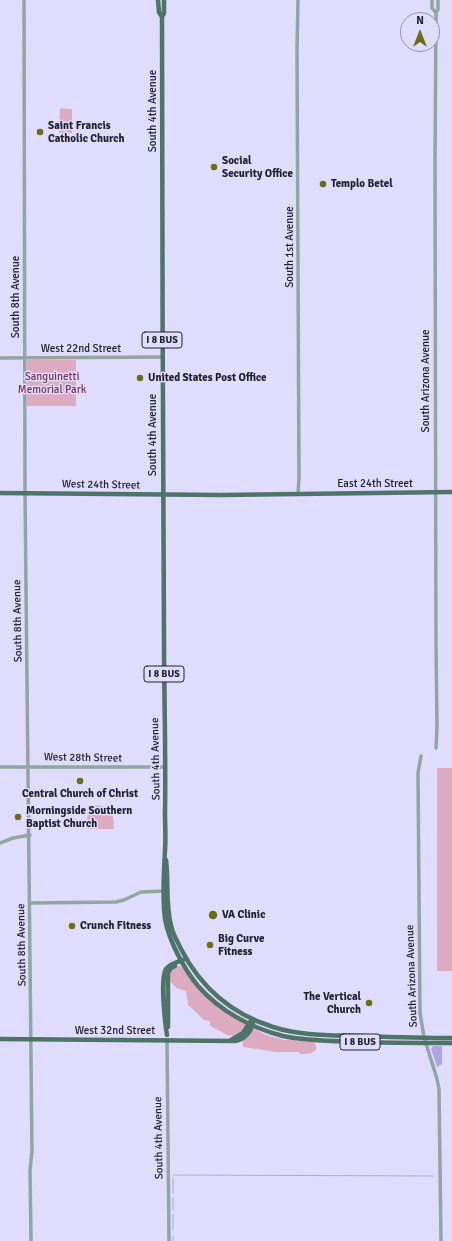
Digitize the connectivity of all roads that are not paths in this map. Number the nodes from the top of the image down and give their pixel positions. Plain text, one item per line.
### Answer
1 (24, 0) edge
2 (158, 0) edge
3 (164, 0) edge
4 (298, 0) edge
5 (432, 0) edge
6 (438, 0) edge
7 (435, 12) edge
8 (436, 12) edge
9 (162, 17) junction
10 (436, 52) edge
11 (162, 357) junction
12 (0, 358) edge
13 (25, 358) junction
14 (435, 492) junction
15 (452, 492) edge
16 (0, 493) edge
17 (25, 493) junction
18 (298, 494) junction
19 (162, 495) junction
20 (436, 748) dead end
21 (421, 756) dead end
22 (0, 767) edge
23 (29, 767) junction
24 (165, 767) junction
25 (30, 835) junction
26 (0, 843) edge
27 (166, 891) junction
28 (30, 903) junction
29 (186, 958) junction
30 (181, 961) junction
31 (253, 1019) junction
32 (250, 1024) junction
33 (369, 1036) junction
34 (424, 1037) junction
35 (167, 1038) junction
36 (452, 1038) edge
37 (0, 1039) edge
38 (31, 1040) junction
39 (370, 1042) junction
40 (426, 1043) junction
41 (452, 1043) edge
42 (30, 1241) edge
43 (169, 1241) edge
44 (441, 1241) edge

1 - 13 street, South 8th Avenue
2 - 9 main road, South 4th Avenue
3 - 9 main road, South 4th Avenue / I 8 BUS
4 - 18 street, South 1st Avenue
5 - 7 street, South Arizona Avenue
6 - 8 street, South Arizona Avenue
9 - 11 main road, South 4th Avenue / I 8 BUS
10 - 14 street, South Arizona Avenue
11 - 13 street, West 22nd Street
11 - 19 main road, South 4th Avenue / I 8 BUS
12 - 13 street, West 22nd Street
13 - 17 street, South 8th Avenue
14 - 15 main road, East 24th Street
14 - 18 main road, East 24th Street
14 - 20 street, South Arizona Avenue
16 - 17 main road, West 24th Street
17 - 19 main road, West 24th Street
17 - 23 street, South 8th Avenue
18 - 19 main road, West 24th Street
19 - 24 main road, South 4th Avenue / I 8 BUS
21 - 34 street, South Arizona Avenue
22 - 23 street, West 28th Street
23 - 24 street, West 28th Street
23 - 25 street, South 8th Avenue
24 - 27 main road, South 4th Avenue / I 8 BUS
25 - 26 street
25 - 28 street, South 8th Avenue
27 - 28 street
27 - 29 main road, South 4th Avenue / I 8 BUS
27 - 30 main road, South 4th Avenue / I 8 BUS
28 - 38 street, South 8th Avenue
29 - 30 main road, South 4th Avenue
29 - 31 main road
30 - 32 main road
30 - 35 main road, South 4th Avenue
31 - 32 main road, West 32nd Street
31 - 33 main road, I 8 BUS
32 - 35 main road, West 32nd Street
32 - 39 main road, I 8 BUS
33 - 34 main road, I 8 BUS
33 - 39 main road
34 - 36 main road, I 8 BUS
34 - 40 street, South Arizona Avenue
35 - 38 main road, West 32nd Street
35 - 43 street, South 4th Avenue
37 - 38 main road, West 32nd Street
38 - 42 street, South 8th Avenue
39 - 40 main road, I 8 BUS
40 - 41 main road, I 8 BUS
40 - 44 street, South Arizona Avenue

